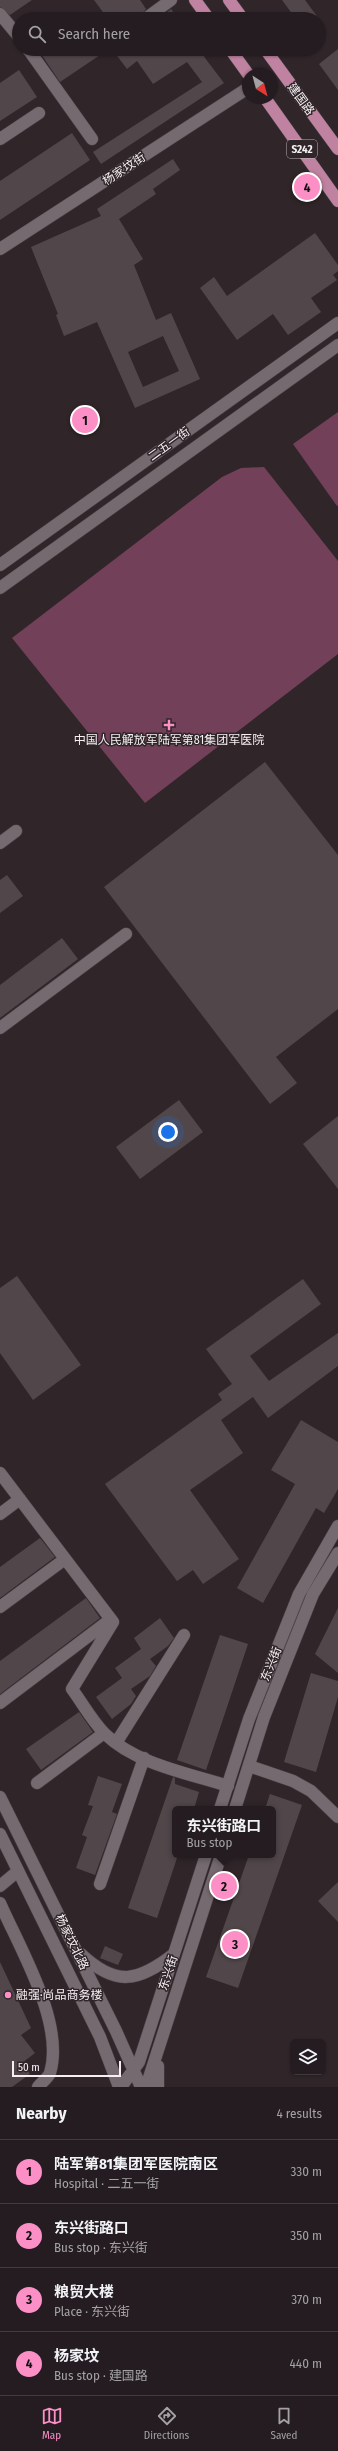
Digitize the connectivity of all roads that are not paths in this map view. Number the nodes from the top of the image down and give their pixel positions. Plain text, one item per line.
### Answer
1 (171, 0) edge
2 (195, 0) edge
3 (229, 0) edge
4 (155, 12) edge
5 (204, 12) edge
6 (238, 12) edge
7 (0, 15) edge
8 (12, 29) edge
9 (33, 56) edge
10 (235, 56) edge
11 (270, 56) edge
12 (244, 68) edge
13 (242, 92) edge
14 (269, 104) edge
15 (39, 114) dead end
16 (0, 139) edge
17 (92, 139) dead end
18 (336, 142) edge
19 (338, 200) edge
20 (0, 249) edge
21 (338, 322) edge
22 (338, 345) edge
23 (0, 565) edge
24 (0, 588) edge
25 (16, 831) dead end
26 (0, 843) edge
27 (126, 934) dead end
28 (0, 1028) edge
29 (0, 1473) edge
30 (20, 1499) junction
31 (0, 1514) edge
32 (338, 1526) edge
33 (338, 1553) edge
34 (65, 1559) junction
35 (0, 1607) edge
36 (111, 1618) junction
37 (184, 1634) dead end
38 (0, 1703) edge
39 (104, 1733) junction
40 (116, 1743) junction
41 (144, 1758) junction
42 (235, 1762) junction
43 (249, 1766) junction
44 (37, 1783) dead end
45 (228, 1786) junction
46 (0, 1797) edge
47 (221, 1806) edge
48 (237, 1806) edge
49 (338, 1817) edge
50 (0, 1834) edge
51 (3, 1848) edge
52 (205, 1858) edge
53 (220, 1858) edge
54 (18, 1871) junction
55 (100, 1884) dead end
56 (0, 1886) edge
57 (0, 1903) edge
58 (75, 1949) junction
59 (174, 1954) junction
60 (160, 2048) junction
61 (134, 2072) junction
62 (38, 2087) edge
63 (120, 2087) edge
64 (141, 2087) edge
65 (146, 2087) edge
66 (158, 2087) edge

1 - 4 street
2 - 5 main road
3 - 6 main road
7 - 8 street
9 - 17 street
10 - 12 main road
11 - 18 main road, 建国路 / S242
13 - 20 street, 杨家坟街
14 - 19 main road, S242
15 - 16 street
21 - 23 street, 二五一街
22 - 24 street, 二五一街
25 - 26 street
27 - 28 street
29 - 30 street
30 - 31 street
30 - 34 street
32 - 42 street, 东兴街
33 - 43 street, 东兴街
34 - 35 street
34 - 36 street
36 - 38 street
36 - 39 street
37 - 40 street
39 - 40 street
39 - 44 street
40 - 41 street
41 - 45 street
41 - 55 street
42 - 43 street
42 - 45 street, 东兴街
43 - 48 street, 东兴街
43 - 49 street
45 - 47 street, 东兴街
46 - 58 street, 杨家坟北路
50 - 51 street, 杨家坟北路
51 - 54 street, 杨家坟北路
52 - 59 street, 东兴街
53 - 60 street, 东兴街
54 - 56 street
54 - 63 street, 杨家坟北路
57 - 62 street
58 - 59 street
58 - 61 street, 杨家坟北路
59 - 61 street, 东兴街
60 - 65 street, 东兴街
60 - 66 street
61 - 63 street, 东兴街
61 - 64 street, 杨家坟北路

